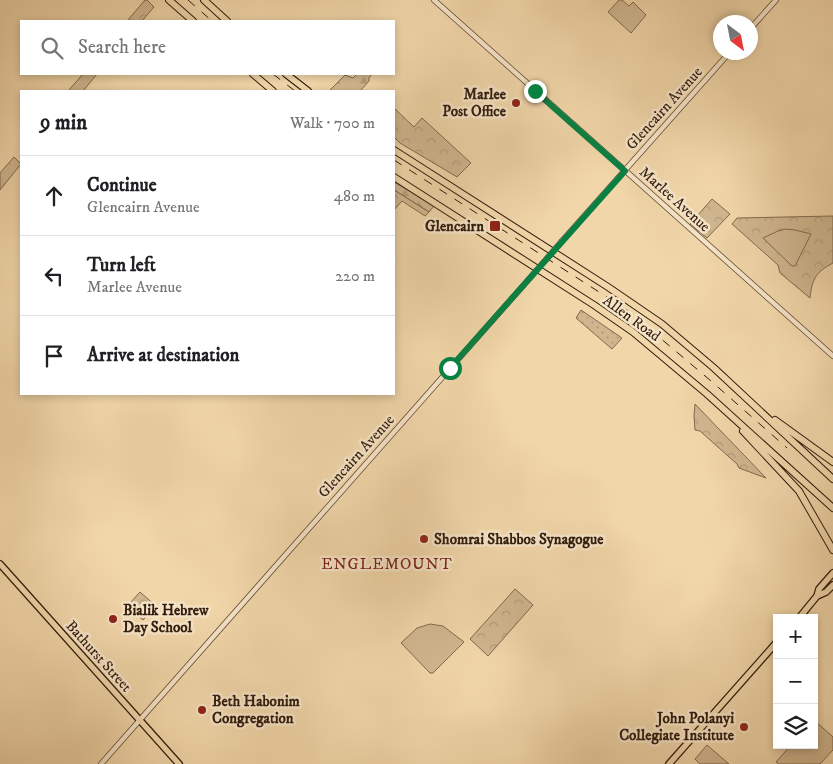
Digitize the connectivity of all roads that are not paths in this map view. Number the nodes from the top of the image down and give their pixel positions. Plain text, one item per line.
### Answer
1 (169, 0) edge
2 (204, 0) edge
3 (434, 0) edge
4 (776, 0) edge
5 (192, 20) edge
6 (226, 20) edge
7 (758, 20) edge
8 (723, 60) edge
9 (254, 75) edge
10 (287, 75) edge
11 (272, 90) edge
12 (307, 90) edge
13 (395, 151) edge
14 (625, 171) junction
15 (395, 178) edge
16 (833, 356) edge
17 (707, 394) junction
18 (752, 403) junction
19 (833, 462) edge
20 (833, 479) edge
21 (833, 508) edge
22 (833, 550) edge
23 (0, 564) edge
24 (833, 573) edge
25 (833, 585) edge
26 (817, 596) junction
27 (801, 614) edge
28 (773, 647) edge
29 (139, 719) junction
30 (101, 764) edge
31 (179, 764) edge
32 (669, 764) edge

1 - 5 highway
2 - 6 highway
3 - 14 street, Marlee Avenue
4 - 7 street
8 - 14 street, Glencairn Avenue
9 - 11 highway
10 - 12 highway
13 - 18 highway, Allen Road
14 - 16 street, Marlee Avenue
14 - 29 street, Glencairn Avenue, bridge
15 - 17 highway, Allen Road
17 - 21 highway, Allen Road
17 - 22 highway
18 - 19 highway
18 - 20 highway, Allen Road
23 - 29 main road, Bathurst Street
24 - 26 main road
25 - 26 main road
26 - 27 main road
28 - 32 main road
29 - 30 street, Glencairn Avenue
29 - 31 main road, Bathurst Street

